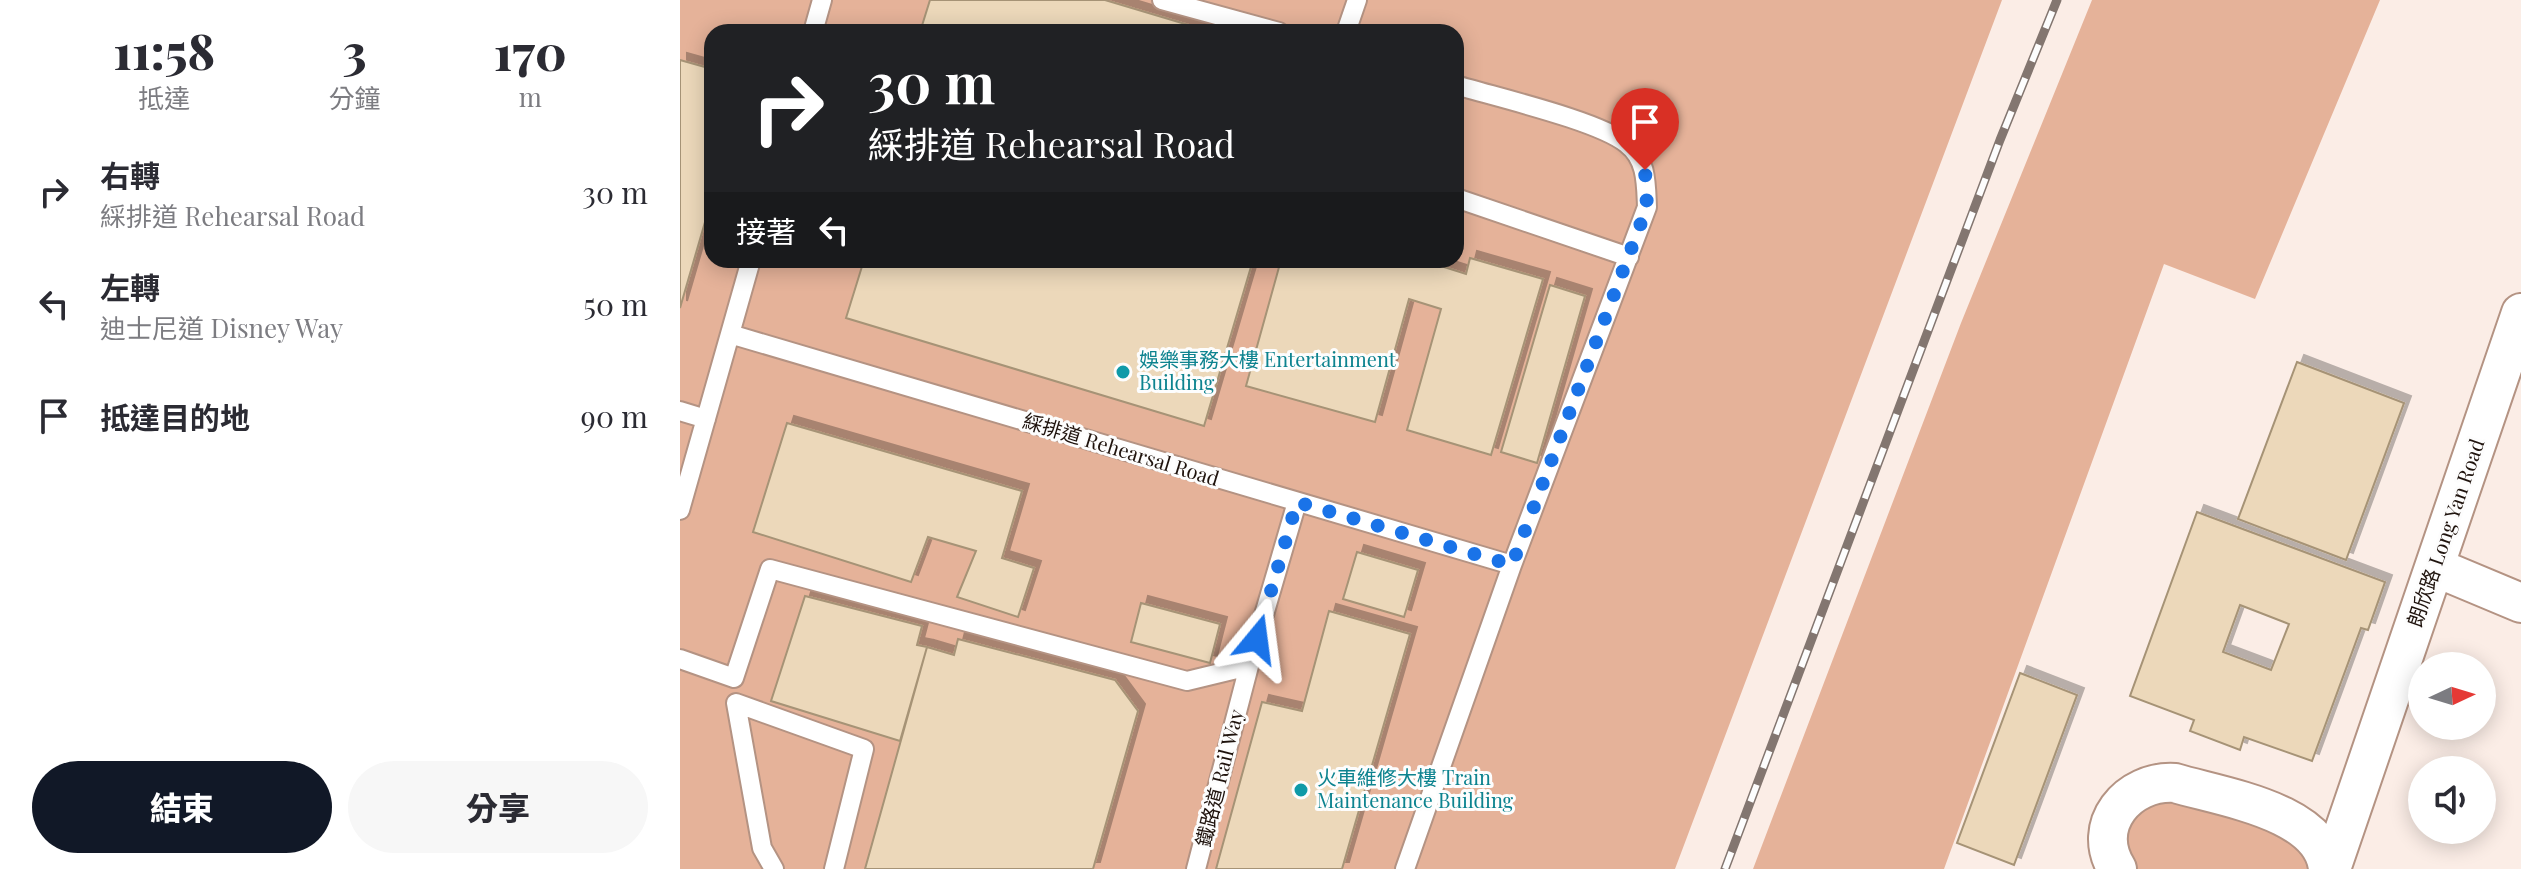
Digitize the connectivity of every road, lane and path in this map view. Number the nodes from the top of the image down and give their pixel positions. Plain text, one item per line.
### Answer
1 (822, 0) edge
2 (1162, 0) edge
3 (1357, 0) edge
4 (815, 24) edge
5 (1250, 24) edge
6 (1349, 24) edge
7 (1464, 87) edge
8 (1464, 201) edge
9 (1629, 257) junction
10 (749, 268) edge
11 (2521, 313) edge
12 (730, 334) junction
13 (680, 411) edge
14 (706, 419) junction
15 (1297, 502) junction
16 (680, 510) edge
17 (1512, 565) junction
18 (2435, 567) junction
19 (2521, 603) edge
20 (680, 659) edge
21 (1249, 666) junction
22 (734, 678) junction
23 (736, 703) junction
24 (2353, 798) junction
25 (2285, 817) junction
26 (774, 869) edge
27 (834, 869) edge
28 (1196, 869) edge
29 (1405, 869) edge
30 (2117, 869) edge
31 (2330, 869) edge

1 - 4 lane
2 - 5 lane
3 - 6 lane
7 - 9 lane
8 - 9 lane
9 - 17 lane
10 - 12 lane
11 - 18 street, 朗欣路 Long Yan Road
12 - 14 lane
12 - 15 lane, 綵排道 Rehearsal Road
13 - 14 lane
14 - 16 lane
15 - 17 lane, 綵排道 Rehearsal Road
15 - 21 lane, 鐵路道 Rail Way
17 - 29 lane
18 - 19 street
18 - 24 street, 朗欣路 Long Yan Road
20 - 22 lane
21 - 22 lane
21 - 28 lane, 鐵路道 Rail Way
22 - 23 lane
23 - 26 lane
23 - 27 lane
24 - 25 street
24 - 31 street, 朗欣路 Long Yan Road
25 - 30 street
25 - 31 street

